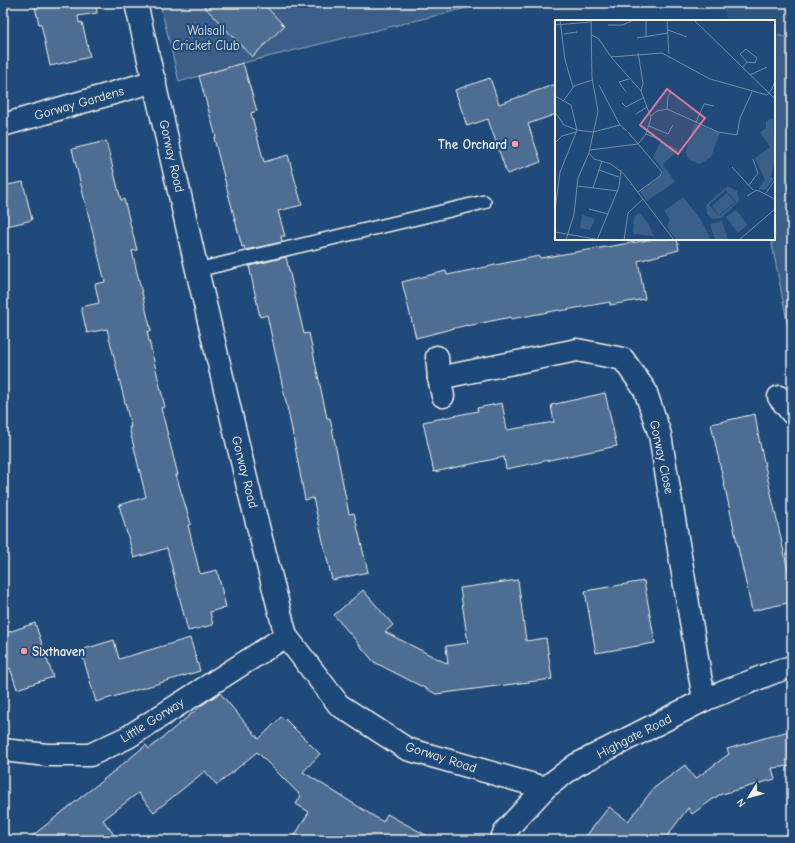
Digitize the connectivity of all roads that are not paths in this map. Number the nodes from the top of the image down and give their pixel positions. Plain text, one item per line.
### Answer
1 (136, 3) edge
2 (155, 81) junction
3 (3, 125) edge
4 (484, 202) dead end
5 (197, 270) junction
6 (440, 377) dead end
7 (779, 397) dead end
8 (792, 414) edge
9 (286, 636) junction
10 (792, 667) edge
11 (704, 700) junction
12 (3, 750) edge
13 (545, 788) junction
14 (501, 840) edge

1 - 2 street, Gorway Road
2 - 3 street, Gorway Gardens
2 - 5 street, Gorway Road
4 - 5 lane
5 - 9 street, Gorway Road
6 - 11 street, Gorway Close
7 - 8 street
9 - 12 street, Little Gorway
9 - 13 street, Gorway Road
10 - 11 street, Highgate Road
11 - 13 street, Highgate Road
13 - 14 street, Highgate Road

